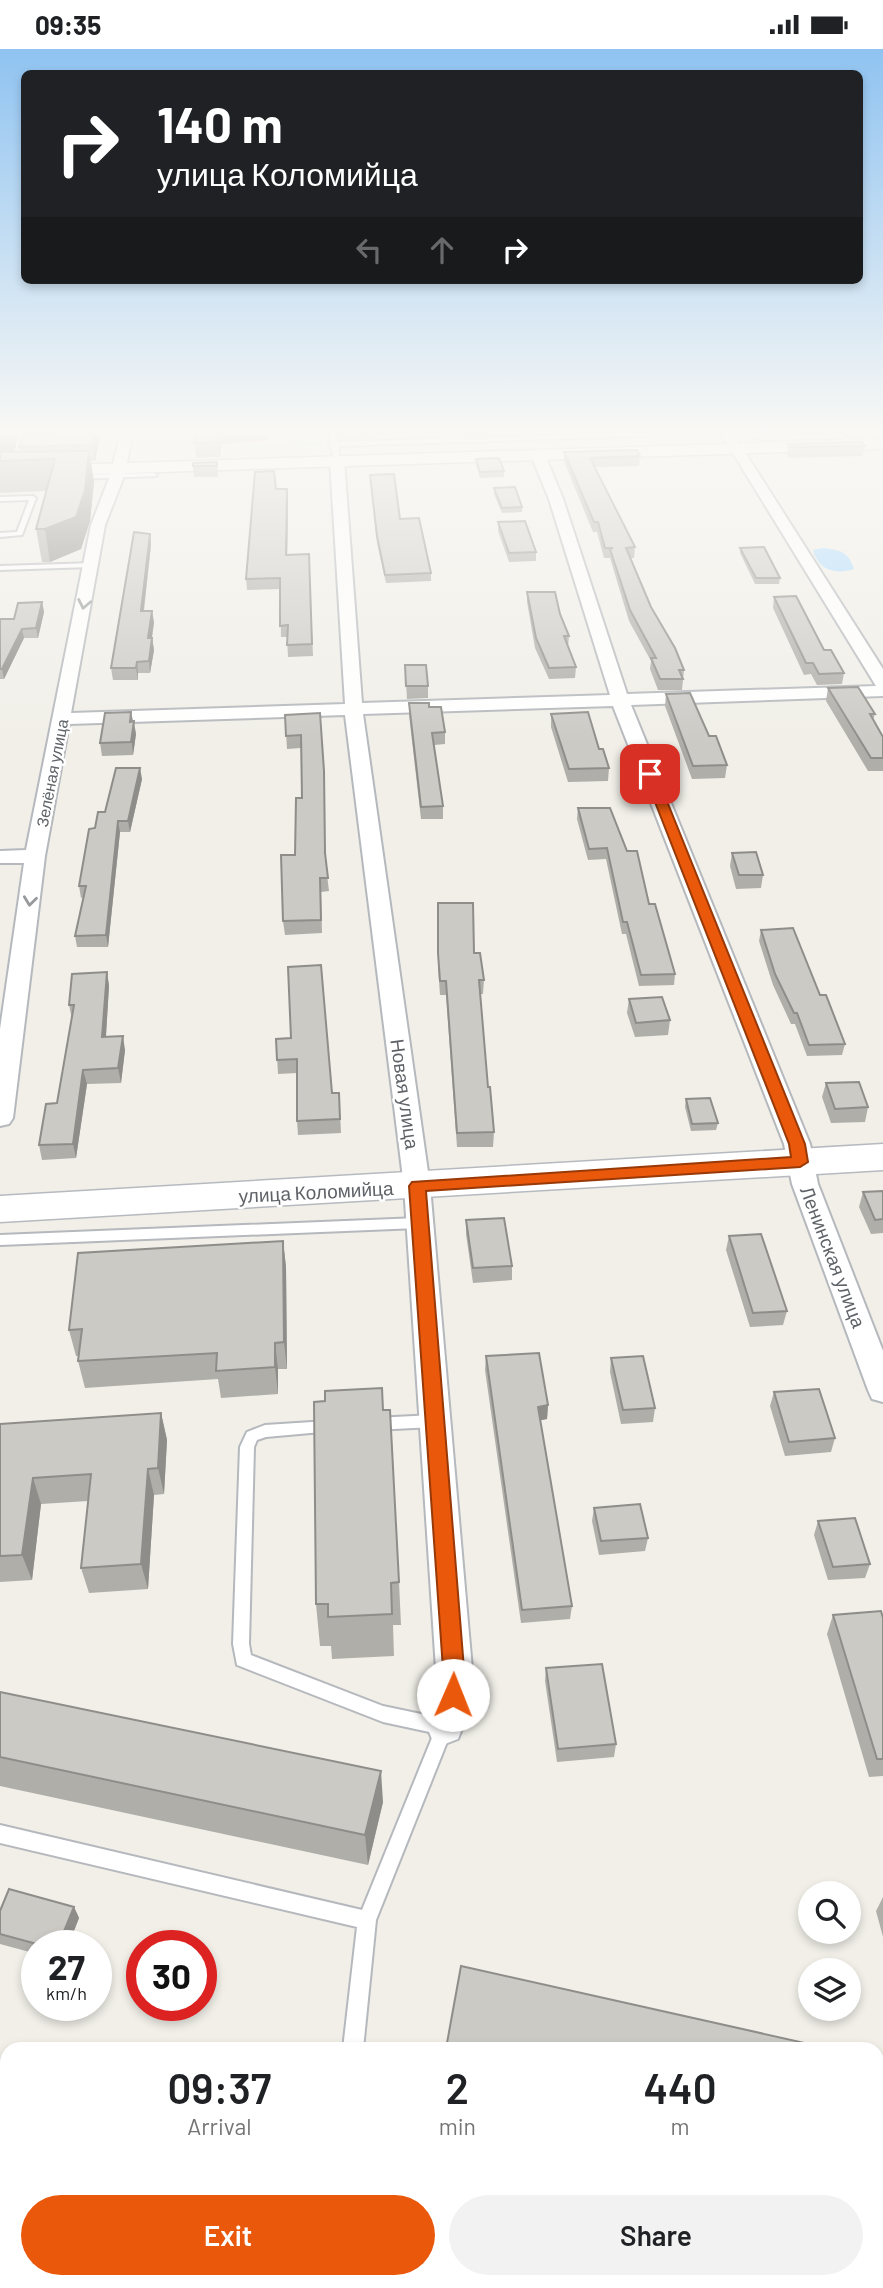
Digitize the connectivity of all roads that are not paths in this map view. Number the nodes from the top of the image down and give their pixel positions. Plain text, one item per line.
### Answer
1 (96, 536) edge
2 (341, 536) edge
3 (568, 536) edge
4 (791, 536) edge
5 (91, 565) junction
6 (0, 568) edge
7 (883, 683) edge
8 (883, 691) edge
9 (620, 700) junction
10 (354, 711) junction
11 (62, 719) junction
12 (35, 856) junction
13 (0, 857) edge
14 (3, 1089) edge
15 (0, 1118) edge
16 (883, 1157) edge
17 (800, 1162) junction
18 (417, 1186) junction
19 (0, 1209) edge
20 (418, 1223) junction
21 (0, 1240) edge
22 (883, 1390) edge
23 (434, 1421) junction
24 (445, 1727) junction
25 (0, 1834) edge
26 (367, 1920) junction
27 (354, 2042) edge

1 - 5 street, Зелёная улица
2 - 10 street, Новая улица
3 - 9 street, Ленинская улица
4 - 7 street
5 - 6 lane
5 -> 11 street, Зелёная улица
8 - 9 street
9 - 10 street
9 - 17 street, Ленинская улица
10 - 11 street
10 - 18 street, Новая улица
11 - 12 street, Зелёная улица
12 - 13 street
12 -> 14 street, Зелёная улица
14 - 15 street, Зелёная улица
16 - 17 main road, улица Коломийца
17 - 18 main road, улица Коломийца
17 - 22 street, Ленинская улица
18 - 19 main road, улица Коломийца
18 - 20 street, Новая улица
20 - 21 lane
20 - 23 street, Новая улица
23 - 24 street, Новая улица
23 - 24 lane
24 - 26 lane
25 - 26 lane
26 - 27 lane

